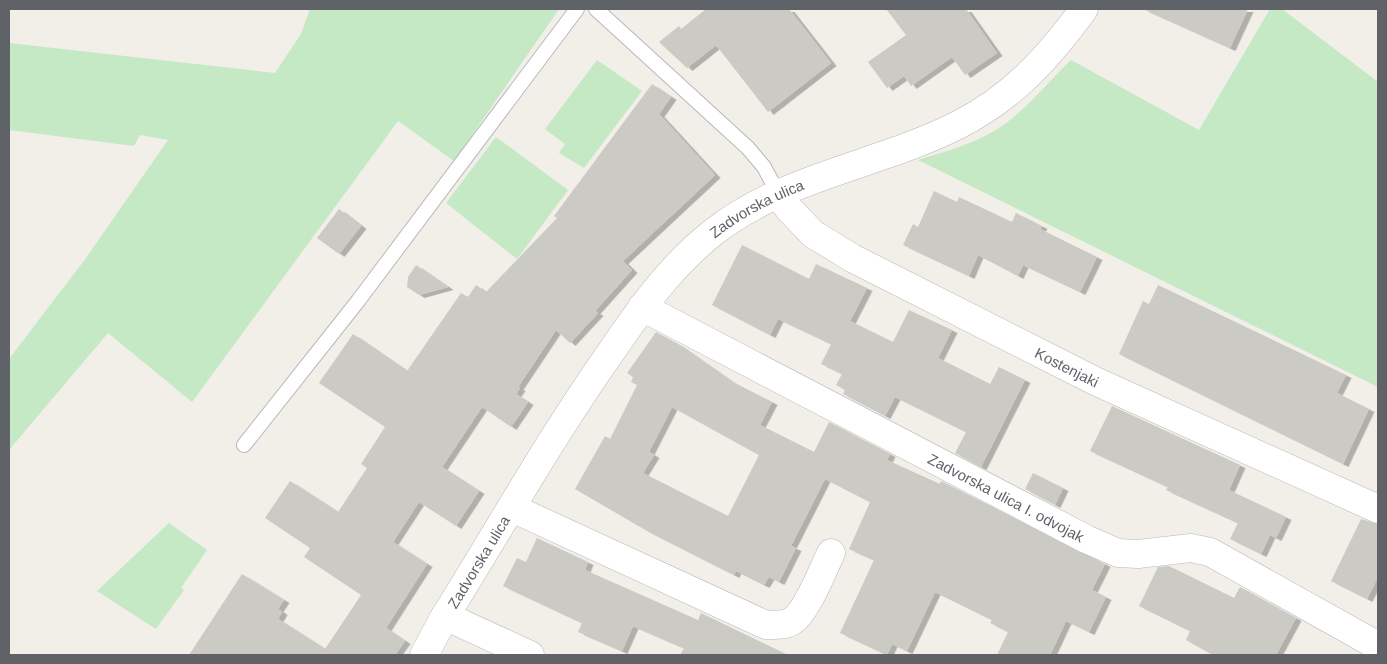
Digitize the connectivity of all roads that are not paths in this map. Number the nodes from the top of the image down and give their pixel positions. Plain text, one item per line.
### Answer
1 (577, 9) edge
2 (596, 9) edge
3 (1084, 9) edge
4 (778, 193) junction
5 (642, 307) junction
6 (244, 445) dead end
7 (512, 508) junction
8 (1378, 509) edge
9 (831, 553) dead end
10 (445, 616) junction
11 (1378, 646) edge
12 (424, 655) edge
13 (530, 655) edge

1 - 6 lane
2 - 4 lane
3 - 4 street, Zadvorska ulica
4 - 5 street, Zadvorska ulica
4 - 8 street, Kostenjaki
5 - 7 street, Zadvorska ulica
5 - 11 street, Zadvorska ulica I. odvojak
7 - 9 street, Zadvorska ulica
7 - 10 street, Zadvorska ulica
10 - 12 street, Zadvorska ulica
10 - 13 street, Zadvorska ulica

